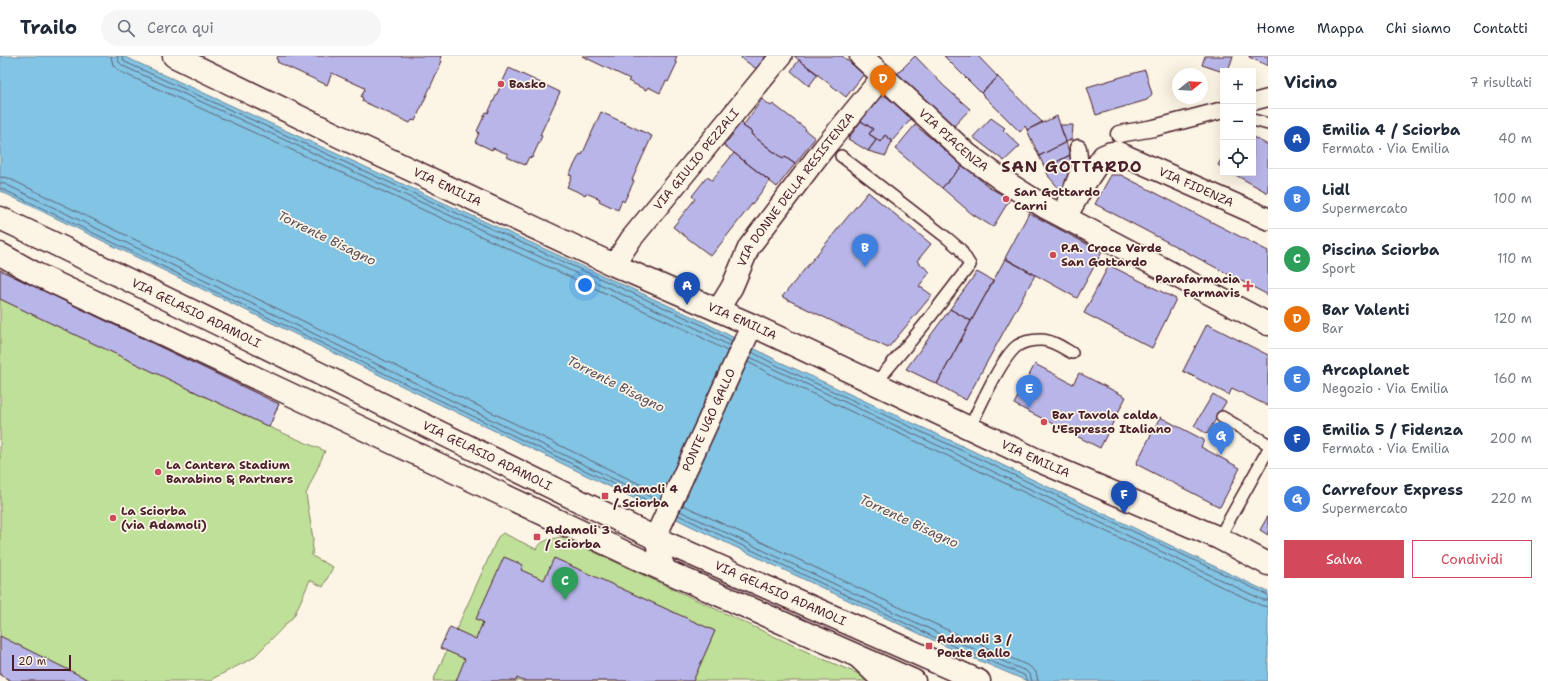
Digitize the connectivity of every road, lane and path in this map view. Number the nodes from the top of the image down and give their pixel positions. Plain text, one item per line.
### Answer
1 (174, 56) edge
2 (781, 56) edge
3 (866, 58) edge
4 (883, 76) junction
5 (1268, 98) edge
6 (1256, 101) edge
7 (1220, 111) edge
8 (1256, 121) edge
9 (1268, 124) edge
10 (1119, 134) dead end
11 (1078, 148) dead end
12 (841, 156) dead end
13 (1061, 216) junction
14 (0, 218) edge
15 (1268, 219) edge
16 (0, 254) edge
17 (614, 265) junction
18 (718, 310) junction
19 (1268, 324) edge
20 (749, 332) junction
21 (1072, 353) dead end
22 (875, 384) junction
23 (1222, 418) dead end
24 (969, 429) junction
25 (1268, 444) edge
26 (1268, 450) edge
27 (658, 531) junction
28 (1219, 538) junction
29 (1268, 564) edge
30 (665, 571) junction
31 (856, 655) junction
32 (883, 681) edge
33 (914, 681) edge
34 (980, 681) edge

1 - 17 main road, VIA EMILIA
2 - 17 street, VIA GIULIO PEZZALI
3 - 4 main road, VIA PIACENZA
4 - 13 main road, VIA PIACENZA
4 - 18 street, VIA DONNE DELLA RESISTENZA
5 - 6 street
7 - 10 street
8 - 9 lane
11 - 13 street
12 - 22 lane
13 - 15 street, VIA FIDENZA
13 - 19 main road, VIA PIACENZA
14 - 27 main road, VIA GELASIO ADAMOLI
16 - 30 main road
17 - 18 main road, VIA EMILIA
18 - 20 main road, VIA EMILIA
20 - 22 main road, VIA EMILIA
20 - 27 street, PONTE UGO GALLO
21 - 24 lane
22 - 24 main road, VIA EMILIA
23 - 25 lane
24 - 28 main road, VIA EMILIA
26 - 28 lane
27 - 30 street
27 - 34 main road, VIA GELASIO ADAMOLI
28 - 29 main road, VIA EMILIA
30 - 31 main road
31 - 32 street
31 - 33 main road

